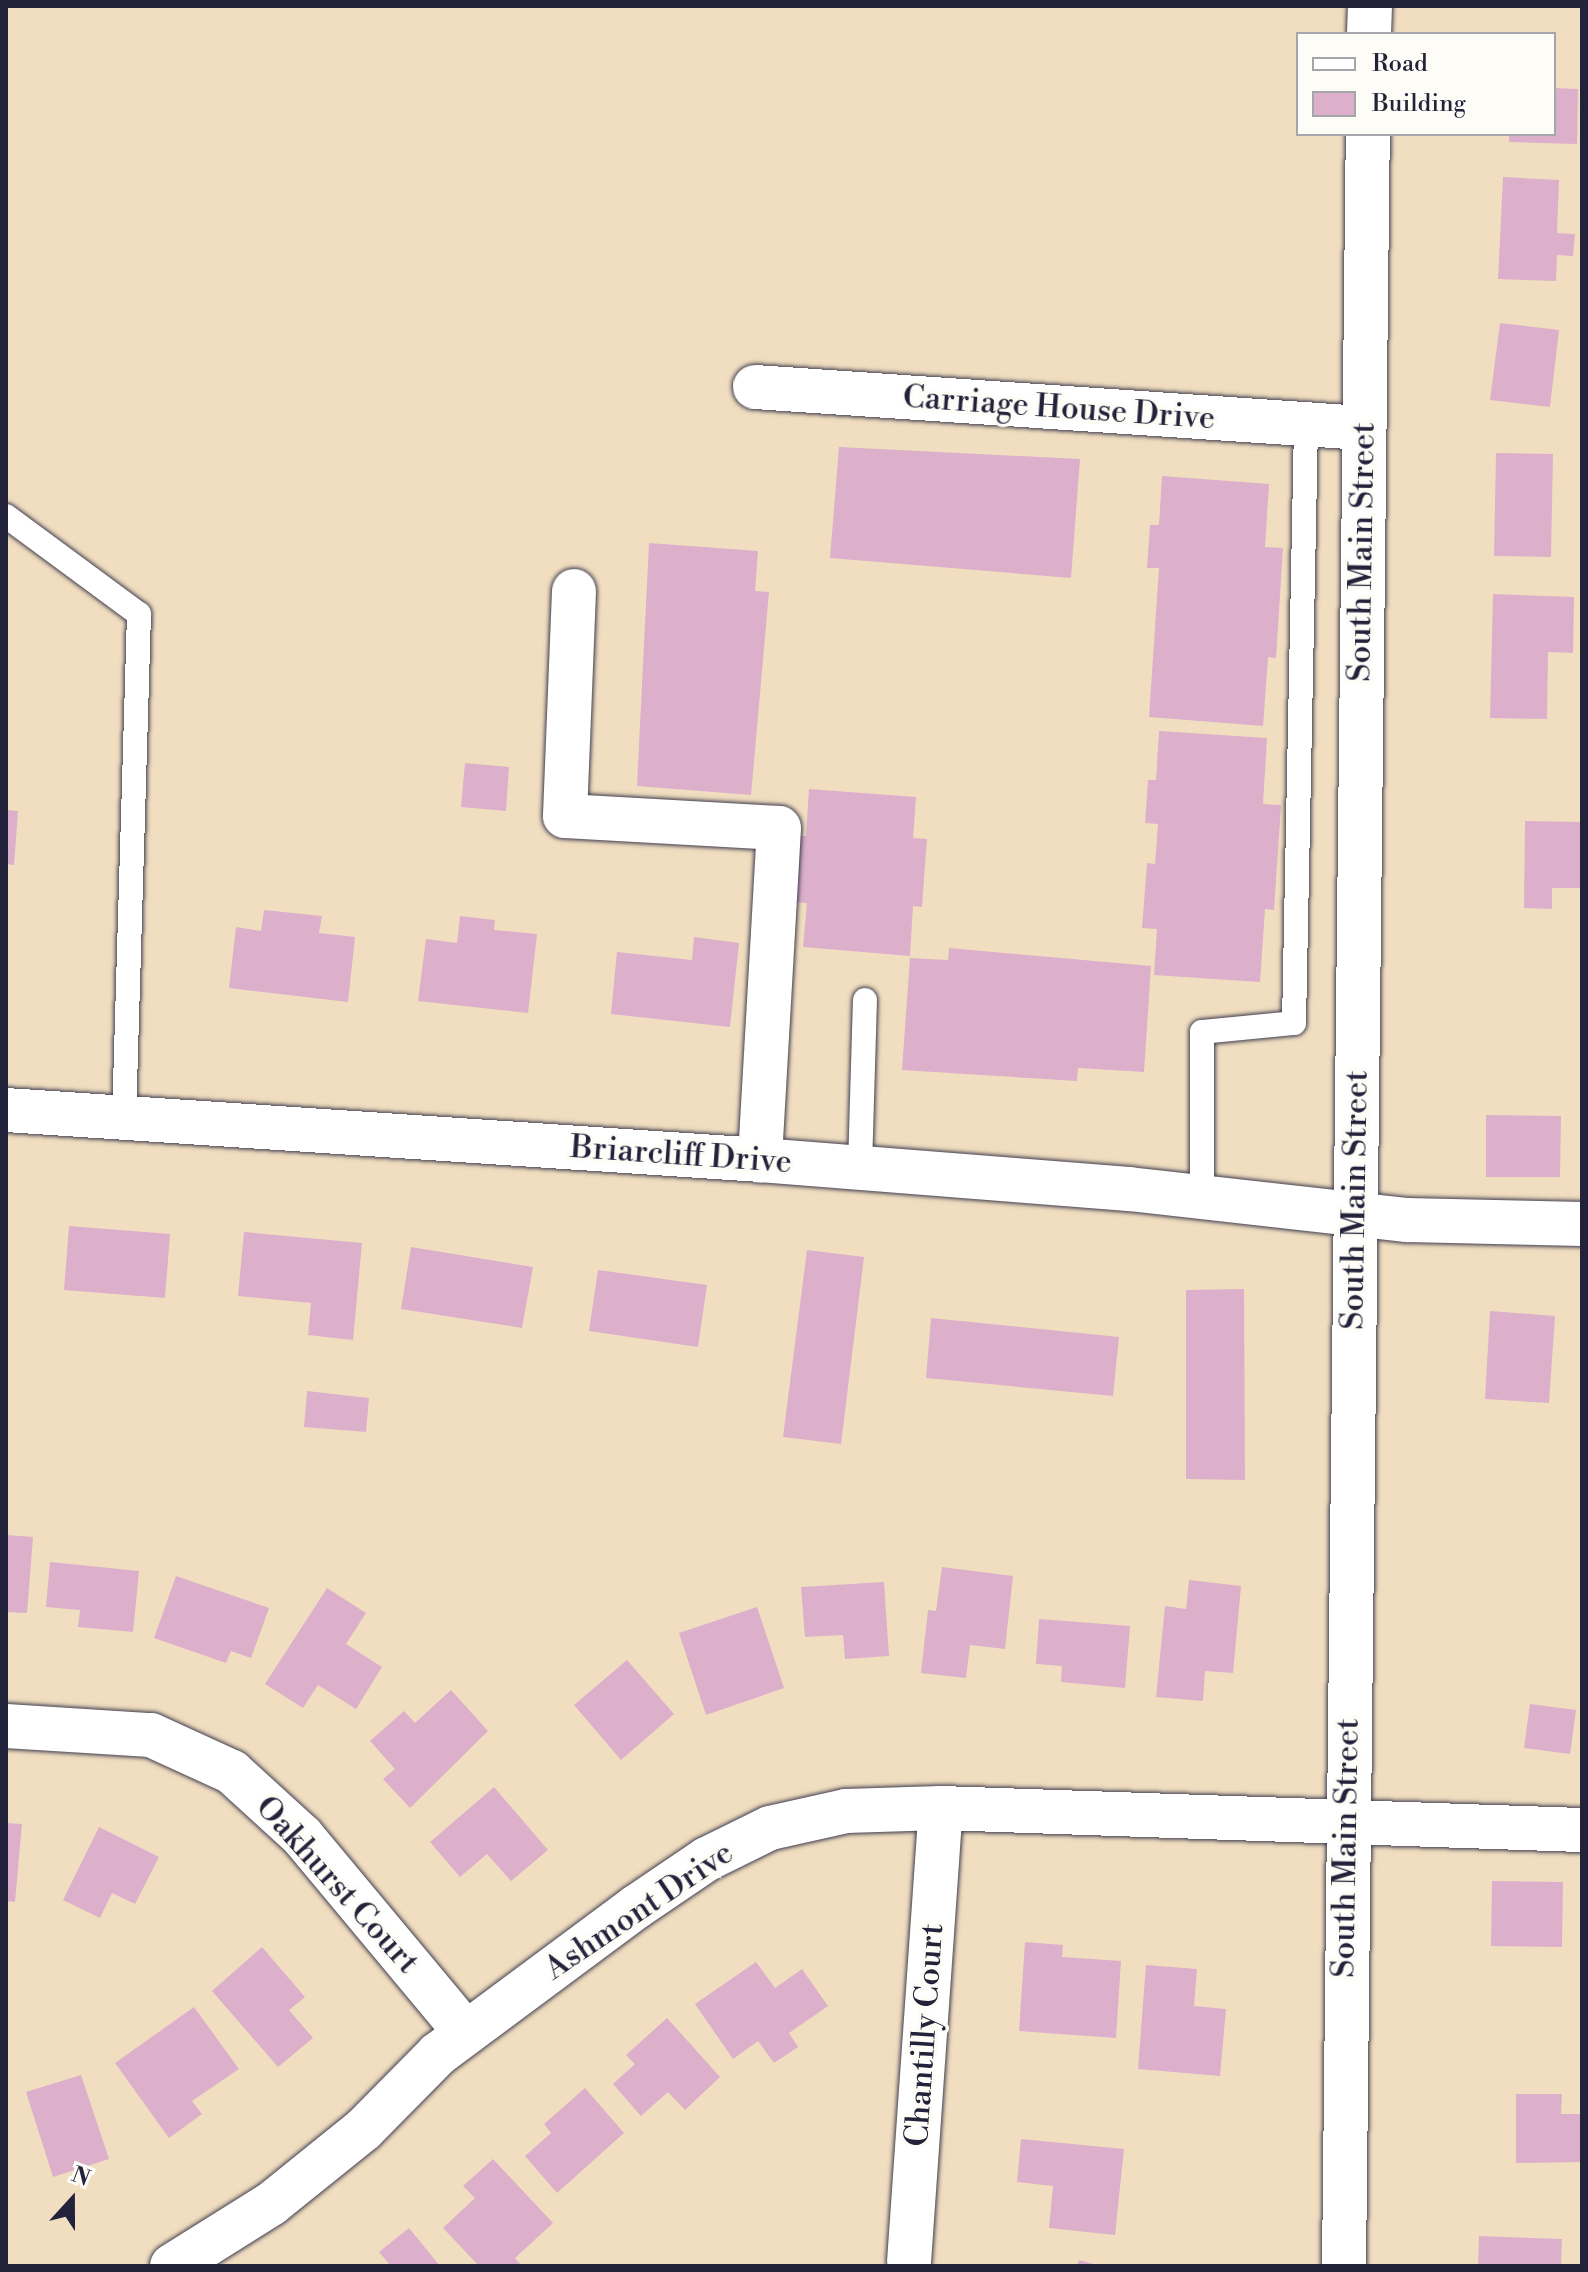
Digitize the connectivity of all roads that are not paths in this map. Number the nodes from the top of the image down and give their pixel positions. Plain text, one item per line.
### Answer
1 (1370, 6) edge
2 (1369, 32) edge
3 (1368, 136) edge
4 (755, 387) dead end
5 (1306, 424) junction
6 (1363, 428) junction
7 (6, 516) edge
8 (574, 591) dead end
9 (865, 1000) dead end
10 (6, 1110) edge
11 (124, 1118) junction
12 (760, 1160) junction
13 (860, 1167) junction
14 (1202, 1198) junction
15 (1355, 1215) junction
16 (1582, 1224) edge
17 (6, 1726) edge
18 (941, 1808) junction
19 (1345, 1824) junction
20 (1582, 1830) edge
21 (466, 2033) junction
22 (909, 2262) dead end
23 (172, 2266) edge
24 (1344, 2266) edge

1 - 2 street
3 - 6 street, South Main Street
4 - 5 street, Carriage House Drive
5 - 6 street, Carriage House Drive
5 - 14 lane
6 - 15 street, South Main Street
7 - 11 lane
8 - 12 street
9 - 13 lane
10 - 11 street, Briarcliff Drive
11 - 12 street, Briarcliff Drive
12 - 13 street, Briarcliff Drive
13 - 14 street, Briarcliff Drive
14 - 15 street, Briarcliff Drive
15 - 16 street, Briarcliff Drive
15 - 19 street, South Main Street
17 - 21 street, Oakhurst Court
18 - 19 street, Ashmont Drive
18 - 21 street, Ashmont Drive
18 - 22 street, Chantilly Court
19 - 20 street, Ashmont Drive
19 - 24 street, South Main Street
21 - 23 street, Ashmont Drive

